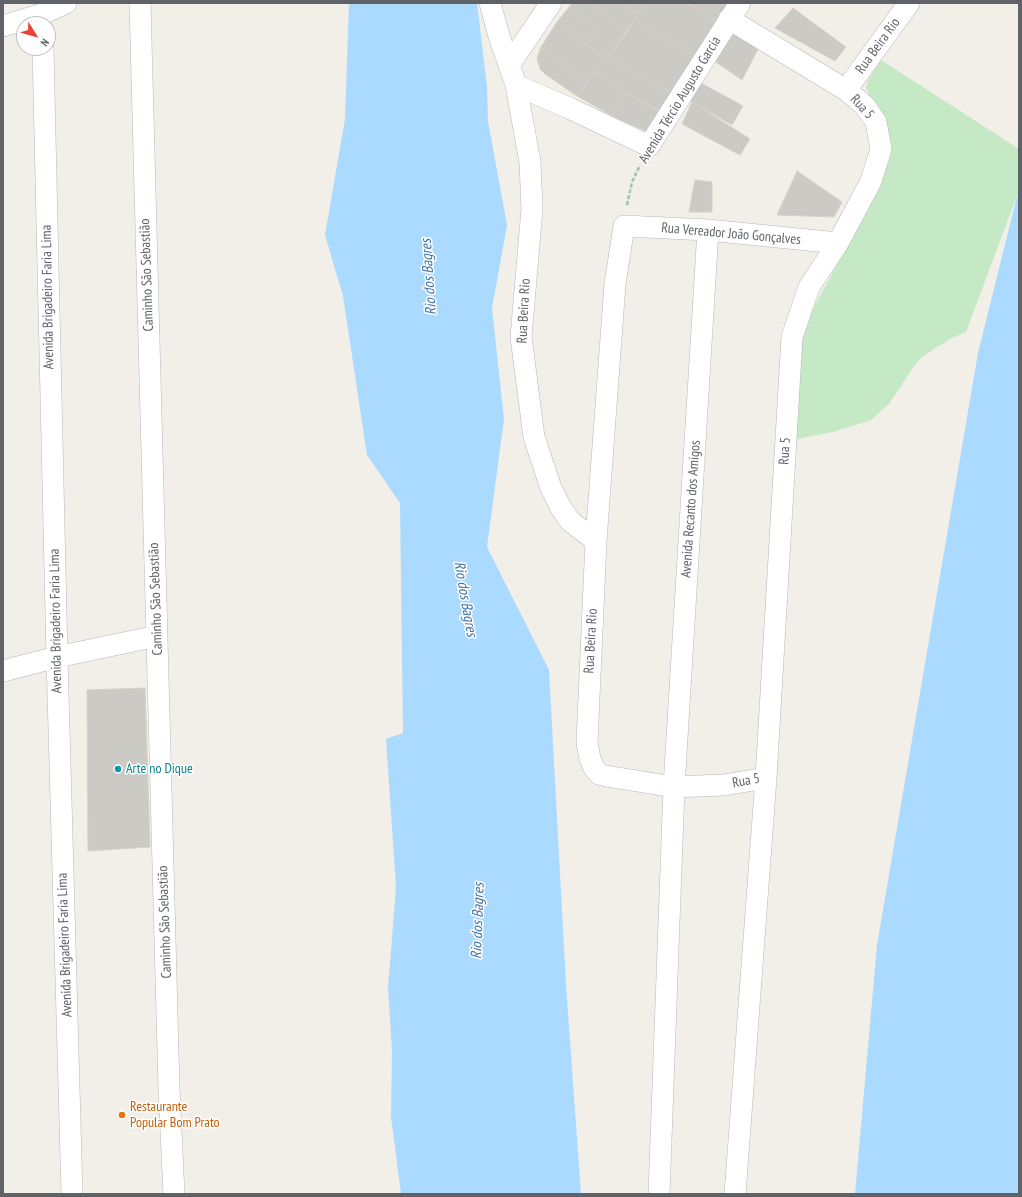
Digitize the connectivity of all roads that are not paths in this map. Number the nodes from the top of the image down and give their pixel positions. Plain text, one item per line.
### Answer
1 (66, 3) edge
2 (140, 3) edge
3 (490, 3) edge
4 (551, 3) edge
5 (909, 3) edge
6 (735, 11) edge
7 (42, 14) edge
8 (3, 26) edge
9 (43, 56) edge
10 (509, 65) junction
11 (516, 85) junction
12 (846, 90) junction
13 (624, 226) joint
14 (708, 230) junction
15 (838, 243) junction
16 (596, 541) junction
17 (157, 636) junction
18 (57, 657) junction
19 (3, 671) edge
20 (586, 742) joint
21 (766, 778) junction
22 (674, 787) junction
23 (72, 1194) edge
24 (174, 1194) edge
25 (659, 1194) edge
26 (735, 1194) edge

1 - 7 street
2 - 17 street, Caminho São Sebastião
3 - 10 street, Rua Beira Rio
4 - 10 street
5 - 12 street, Rua Beira Rio
6 - 11 street, Avenida Tércio Augusto Garcia
6 - 12 street, Rua 5
7 - 8 street
9 - 18 street, Avenida Brigadeiro Faria Lima
10 - 11 street, Rua Beira Rio
11 - 16 street, Rua Beira Rio
12 - 15 street, Rua 5
13 - 14 street, Rua Vereador João Gonçalves
13 - 16 street, Rua Beira Rio
14 - 15 street, Rua Vereador João Gonçalves
14 - 22 street, Avenida Recanto dos Amigos
15 - 21 street, Rua 5
16 - 20 street, Rua Beira Rio
17 - 18 street
17 - 24 street, Caminho São Sebastião
18 - 19 street
18 - 23 street, Avenida Brigadeiro Faria Lima
20 - 22 street, Rua 5
21 - 22 street, Rua 5
21 - 26 street
22 - 25 street, Avenida Recanto dos Amigos

